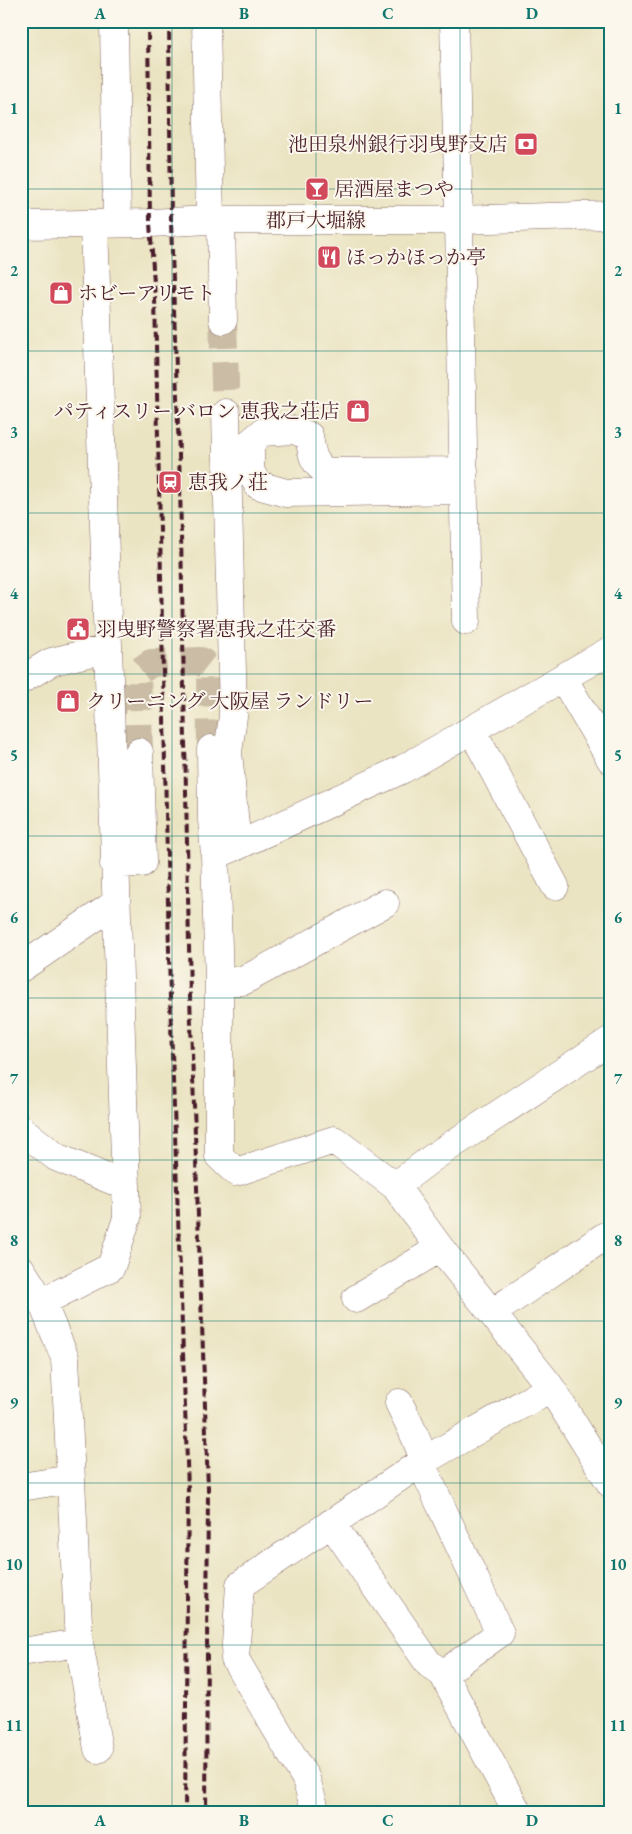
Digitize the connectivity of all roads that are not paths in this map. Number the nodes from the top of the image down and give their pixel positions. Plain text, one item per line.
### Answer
1 (114, 21) edge
2 (206, 21) edge
3 (454, 21) edge
4 (611, 215) edge
5 (216, 220) junction
6 (459, 220) junction
7 (106, 224) junction
8 (21, 225) edge
9 (223, 320) tunnel mouth
10 (226, 413) tunnel mouth
11 (464, 481) junction
12 (466, 621) dead end
13 (611, 650) edge
14 (108, 651) junction
15 (563, 678) junction
16 (21, 680) edge
17 (472, 730) junction
18 (211, 749) tunnel mouth
19 (139, 752) tunnel mouth
20 (611, 760) edge
21 (226, 851) junction
22 (114, 864) junction
23 (556, 886) dead end
24 (116, 903) junction
25 (385, 903) dead end
26 (21, 968) edge
27 (218, 980) junction
28 (611, 1040) edge
29 (21, 1129) edge
30 (126, 1186) junction
31 (395, 1186) junction
32 (605, 1236) dead end
33 (440, 1248) junction
34 (21, 1269) edge
35 (356, 1300) dead end
36 (42, 1302) junction
37 (492, 1313) junction
38 (549, 1384) junction
39 (399, 1403) dead end
40 (424, 1460) junction
41 (609, 1476) edge
42 (71, 1479) junction
43 (21, 1487) edge
44 (331, 1523) junction
45 (78, 1642) junction
46 (21, 1652) edge
47 (444, 1674) junction
48 (98, 1749) dead end
49 (316, 1813) edge
50 (518, 1813) edge

1 - 7 street
2 - 5 street
3 - 6 street
4 - 6 street, 郡戸大堀線
5 - 6 street, 郡戸大堀線
5 - 7 street, 郡戸大堀線
5 - 9 street
6 - 11 street
7 - 8 street, 郡戸大堀線
7 - 14 street
10 - 21 street
11 - 11 street
11 - 12 street
13 - 15 street
14 - 16 street
14 - 22 street
15 - 17 street
15 - 20 street
17 - 21 street
17 - 23 street
18 - 21 street
19 - 22 street
21 - 27 street
22 - 24 street
24 - 26 street
24 - 30 street
25 - 27 street
27 - 31 street
28 - 31 street
29 - 30 street
30 - 36 street
31 - 33 street
32 - 37 street
33 - 35 street
33 - 37 street
34 - 36 street
36 - 42 street
37 - 38 street
38 - 40 street
38 - 41 street
39 - 40 street
40 - 44 street
40 - 47 street
42 - 43 street
42 - 45 street
44 - 47 street
44 - 49 street
45 - 46 street
45 - 48 street
47 - 50 street

